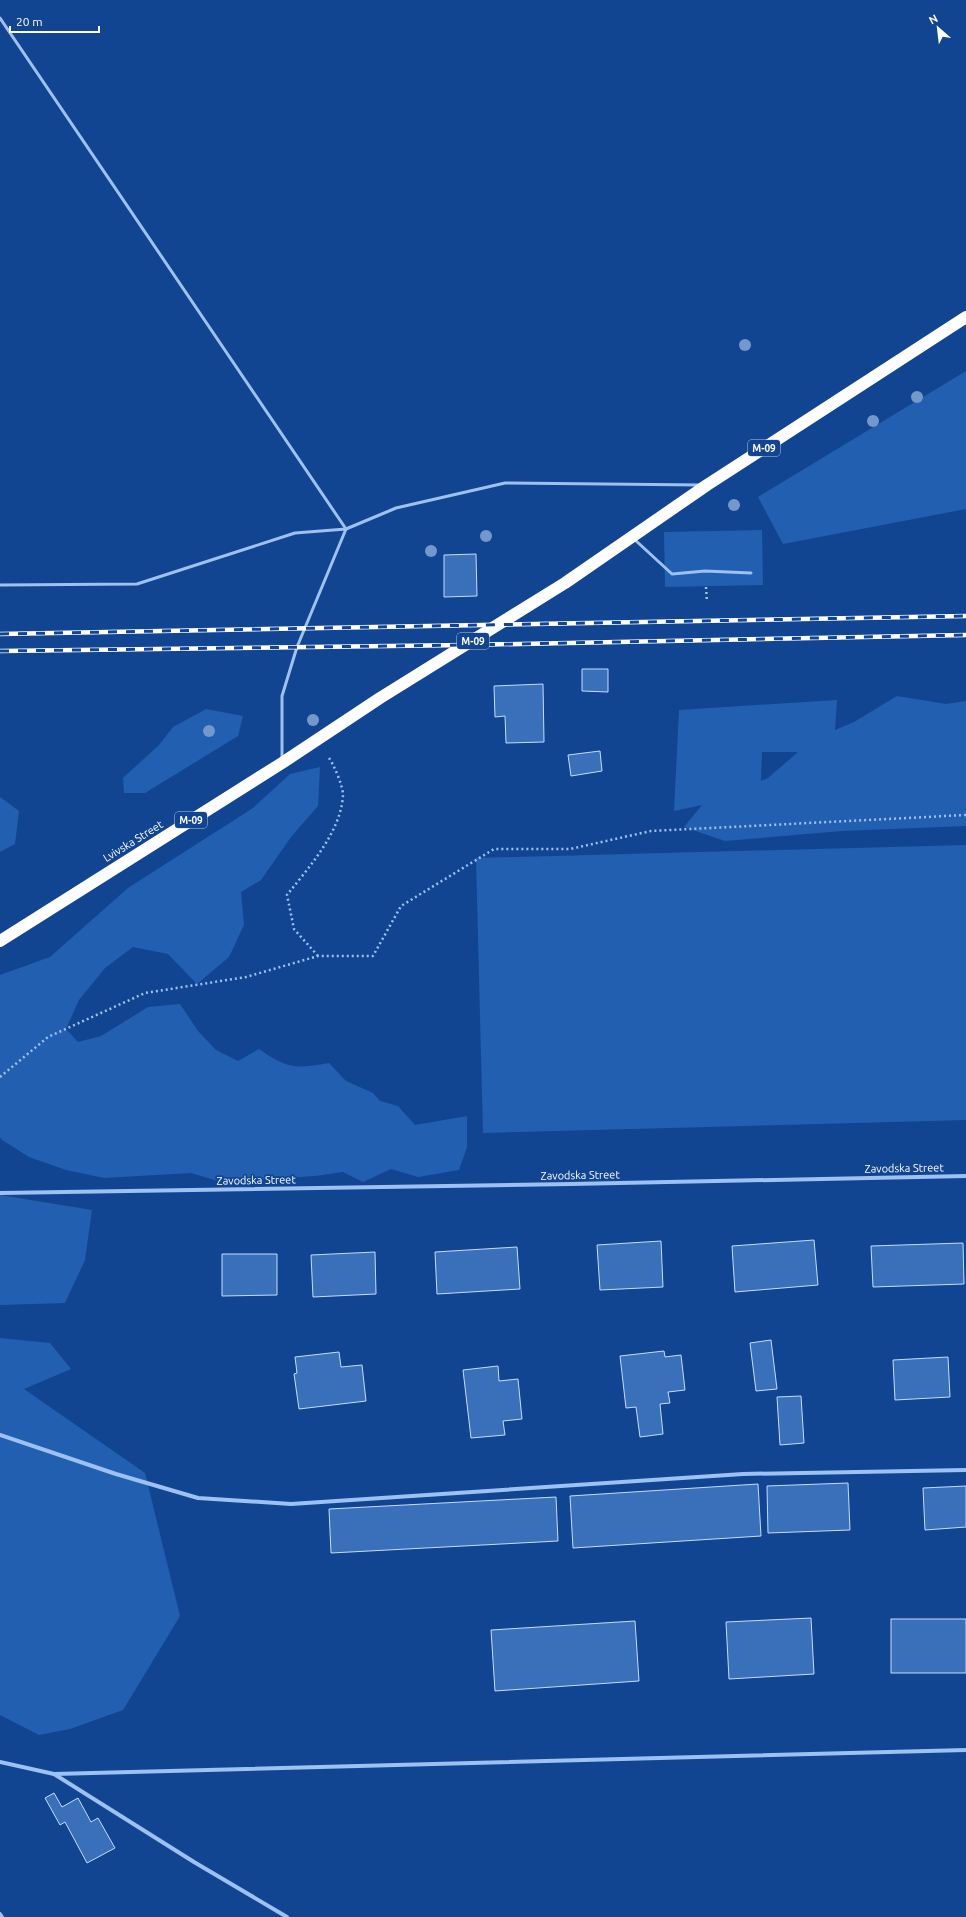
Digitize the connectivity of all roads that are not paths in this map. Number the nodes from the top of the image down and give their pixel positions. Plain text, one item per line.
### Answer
1 (0, 18) edge
2 (966, 317) edge
3 (707, 485) junction
4 (346, 529) junction
5 (632, 537) junction
6 (751, 574) dead end
7 (0, 585) edge
8 (282, 764) junction
9 (0, 941) edge
10 (966, 1176) edge
11 (0, 1193) edge
12 (0, 1435) edge
13 (966, 1470) edge
14 (966, 1750) edge
15 (0, 1762) edge
16 (54, 1774) junction
17 (0, 1914) edge
18 (2, 1917) edge
19 (287, 1917) edge

1 - 4 lane
2 - 3 highway, М-09
3 - 4 lane
3 - 5 highway, М-09
4 - 7 lane
4 - 8 lane
5 - 6 lane
5 - 8 highway, Lvivska Street / М-09
8 - 9 highway, Lvivska Street / М-09
10 - 11 street, Zavodska Street
12 - 13 street
14 - 16 street
15 - 16 street
16 - 19 street
17 - 18 street

